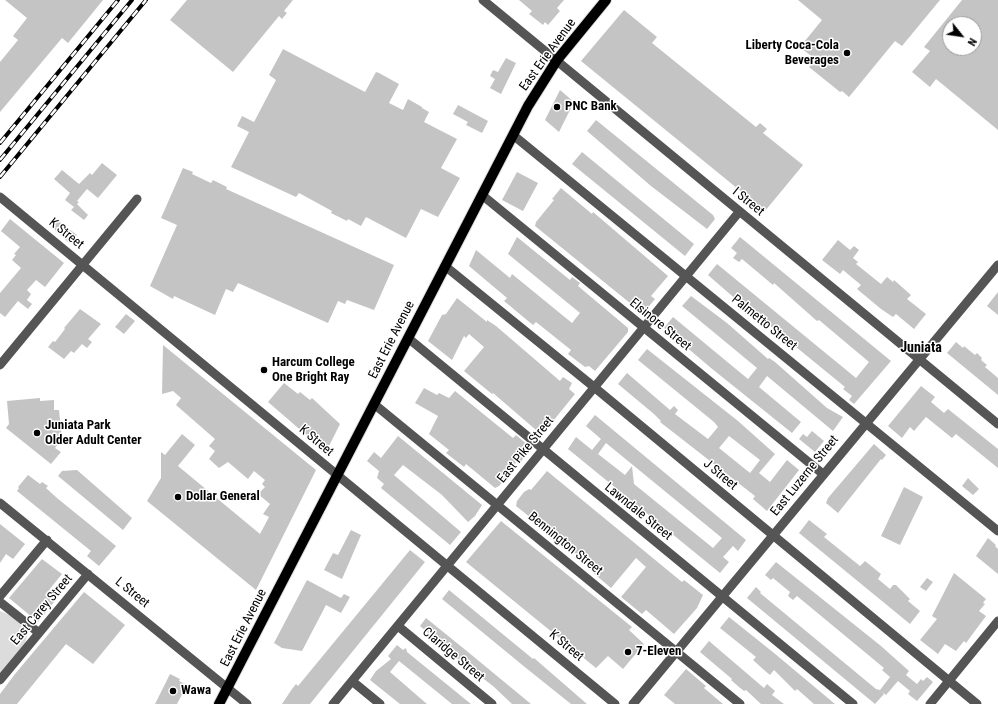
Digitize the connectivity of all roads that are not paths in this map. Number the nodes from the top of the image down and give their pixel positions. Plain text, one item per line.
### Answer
1 (482, 0) edge
2 (606, 0) edge
3 (557, 60) junction
4 (513, 135) junction
5 (482, 195) junction
6 (0, 197) edge
7 (138, 199) dead end
8 (739, 212) junction
9 (83, 264) junction
10 (998, 265) edge
11 (445, 266) junction
12 (686, 276) junction
13 (644, 328) junction
14 (408, 338) junction
15 (920, 358) junction
16 (0, 365) edge
17 (594, 387) junction
18 (374, 404) junction
19 (866, 422) junction
20 (998, 424) edge
21 (543, 450) junction
22 (823, 474) junction
23 (337, 475) junction
24 (0, 503) edge
25 (497, 505) junction
26 (998, 531) edge
27 (774, 536) junction
28 (47, 540) junction
29 (448, 565) junction
30 (88, 574) junction
31 (0, 596) edge
32 (722, 597) junction
33 (0, 602) edge
34 (998, 621) edge
35 (398, 626) junction
36 (39, 633) junction
37 (676, 651) junction
38 (0, 680) edge
39 (352, 681) junction
40 (949, 681) junction
41 (227, 688) junction
42 (219, 704) edge
43 (247, 704) edge
44 (333, 704) edge
45 (380, 704) edge
46 (492, 704) edge
47 (615, 704) edge
48 (632, 704) edge
49 (740, 704) edge
50 (853, 704) edge
51 (930, 704) edge
52 (977, 704) edge

1 - 3 street, I Street
2 - 3 main road, East Erie Avenue
3 - 4 main road, East Erie Avenue
3 - 8 street, I Street
4 - 5 main road, East Erie Avenue
4 - 12 street, Palmetto Street
5 - 11 main road, East Erie Avenue
5 - 13 street, Elsinore Street
6 - 9 street, K Street
7 - 9 street
8 - 12 street, East Pike Street
8 - 15 street, I Street
9 - 16 street
9 - 23 street, K Street
10 - 15 street, East Luzerne Street
11 - 14 main road, East Erie Avenue
11 - 17 street, J Street
12 - 13 street, East Pike Street
12 - 19 street, Palmetto Street
13 - 17 street, East Pike Street
13 - 22 street, Elsinore Street
14 - 18 main road, East Erie Avenue
14 - 21 street, Lawndale Street
15 - 19 street, East Luzerne Street
15 - 20 street, I Street
17 - 21 street, East Pike Street
17 - 27 street, J Street
18 - 23 main road, East Erie Avenue
18 - 25 street, Bennington Street
19 - 22 street, East Luzerne Street
19 - 26 street, Palmetto Street
21 - 25 street, East Pike Street
21 - 32 street, Lawndale Street
22 - 27 street, East Luzerne Street
23 - 29 street, K Street
23 - 41 main road, East Erie Avenue
24 - 28 street, L Street
25 - 29 street, East Pike Street
25 - 37 street, Bennington Street
27 - 32 street, East Luzerne Street
27 - 40 street, J Street
28 - 30 street, L Street
28 - 31 street
29 - 35 street, East Pike Street
29 - 47 street, K Street
30 - 36 street, East Carey Street
30 - 41 street, L Street
32 - 37 street, East Luzerne Street
32 - 50 street, Lawndale Street
33 - 36 street
34 - 40 street
35 - 39 street, East Pike Street
35 - 46 street, Claridge Street
36 - 38 street, East Carey Street
37 - 48 street, East Luzerne Street
37 - 49 street, Bennington Street
39 - 44 street, East Pike Street
39 - 45 street
40 - 51 street
40 - 52 street, J Street
41 - 42 main road, East Erie Avenue
41 - 43 street, L Street

